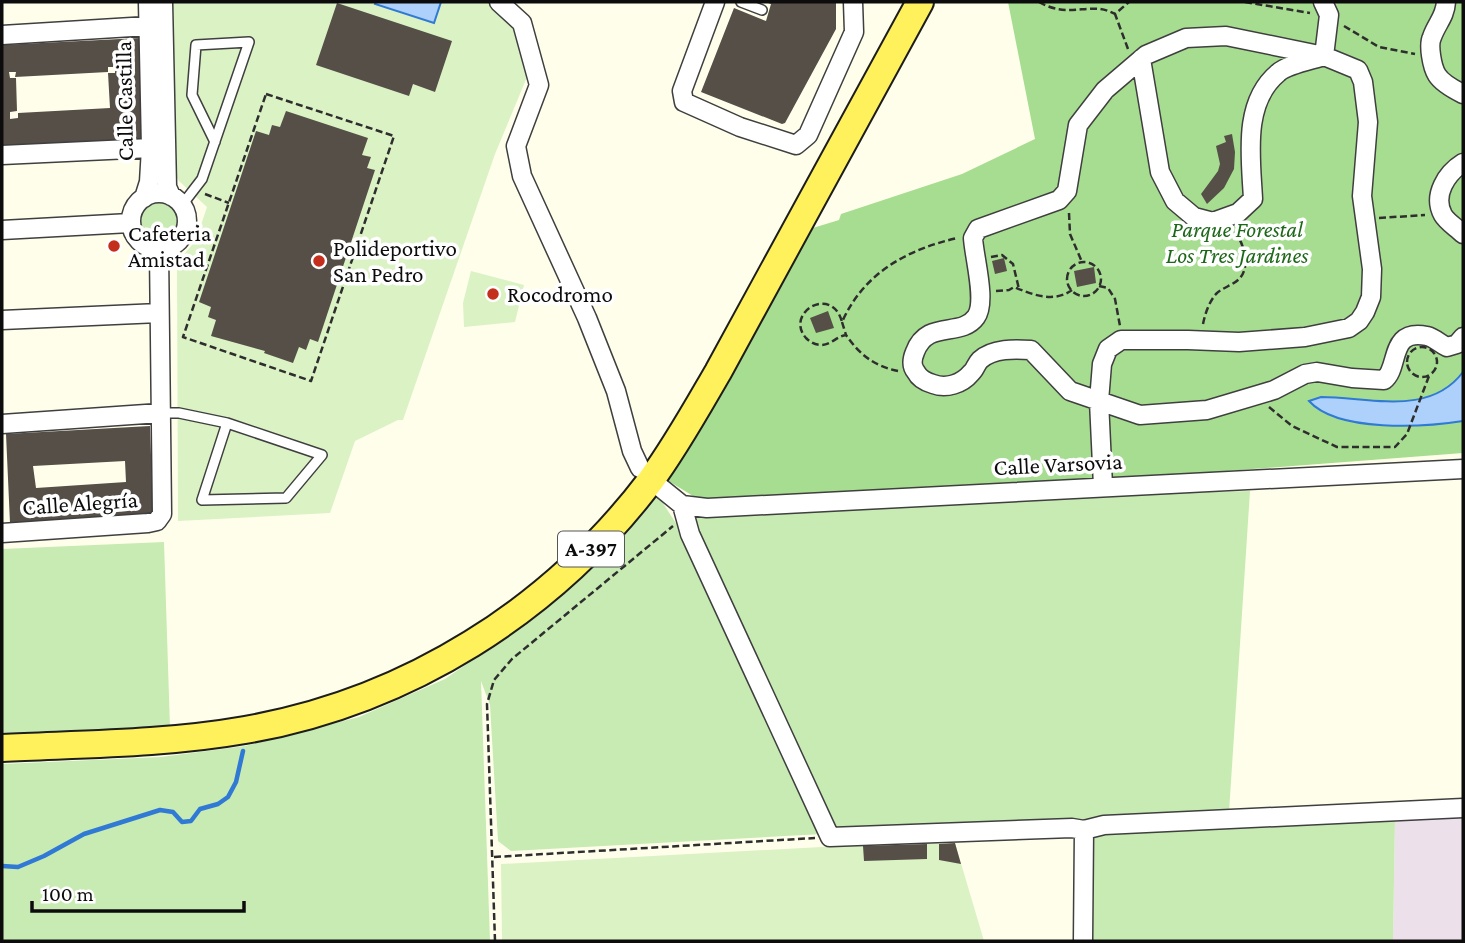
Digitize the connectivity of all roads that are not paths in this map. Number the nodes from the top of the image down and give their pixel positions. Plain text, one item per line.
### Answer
1 (148, 2) edge
2 (163, 2) edge
3 (499, 2) edge
4 (715, 2) edge
5 (741, 2) edge
6 (853, 2) edge
7 (920, 2) edge
8 (1323, 2) edge
9 (1446, 2) edge
10 (762, 10) dead end
11 (148, 26) junction
12 (2, 35) edge
13 (1324, 56) junction
14 (1138, 62) junction
15 (1463, 94) edge
16 (215, 142) junction
17 (150, 148) junction
18 (2, 155) edge
19 (1463, 163) edge
20 (144, 198) junction
21 (179, 204) junction
22 (130, 223) junction
23 (2, 230) edge
24 (1463, 234) edge
25 (159, 250) junction
26 (159, 313) junction
27 (2, 320) edge
28 (1463, 337) edge
29 (1099, 401) junction
30 (160, 413) junction
31 (227, 423) junction
32 (2, 424) edge
33 (640, 468) dead end
34 (1463, 469) edge
35 (1103, 486) junction
36 (661, 488) dead end
37 (683, 512) junction
38 (2, 533) edge
39 (2, 748) edge
40 (1463, 808) edge
41 (1084, 830) junction
42 (1083, 941) edge

1 - 11 street, Calle Castilla
2 - 21 street
3 - 33 street
4 - 6 street
5 - 10 lane
7 - 39 main road, A-397
8 - 13 street
9 - 15 street
11 - 12 street
11 - 17 street, Calle Castilla
13 - 14 street
13 - 14 street
13 - 29 street
14 - 29 street
16 - 16 lane
16 - 21 lane
17 - 18 street
17 - 20 street, Calle Castilla
19 - 24 street
20 - 21 street
20 - 22 street
21 - 25 street
22 - 23 street
22 - 25 street
25 - 26 street
26 - 27 street
26 - 30 street
28 - 29 street
29 - 35 street
30 - 31 lane
30 - 32 street
30 - 38 street, Calle Alegría
31 - 31 lane
34 - 35 street, Calle Varsovia
35 - 37 street, Calle Varsovia
36 - 37 street
37 - 41 street
40 - 41 street
41 - 42 street

